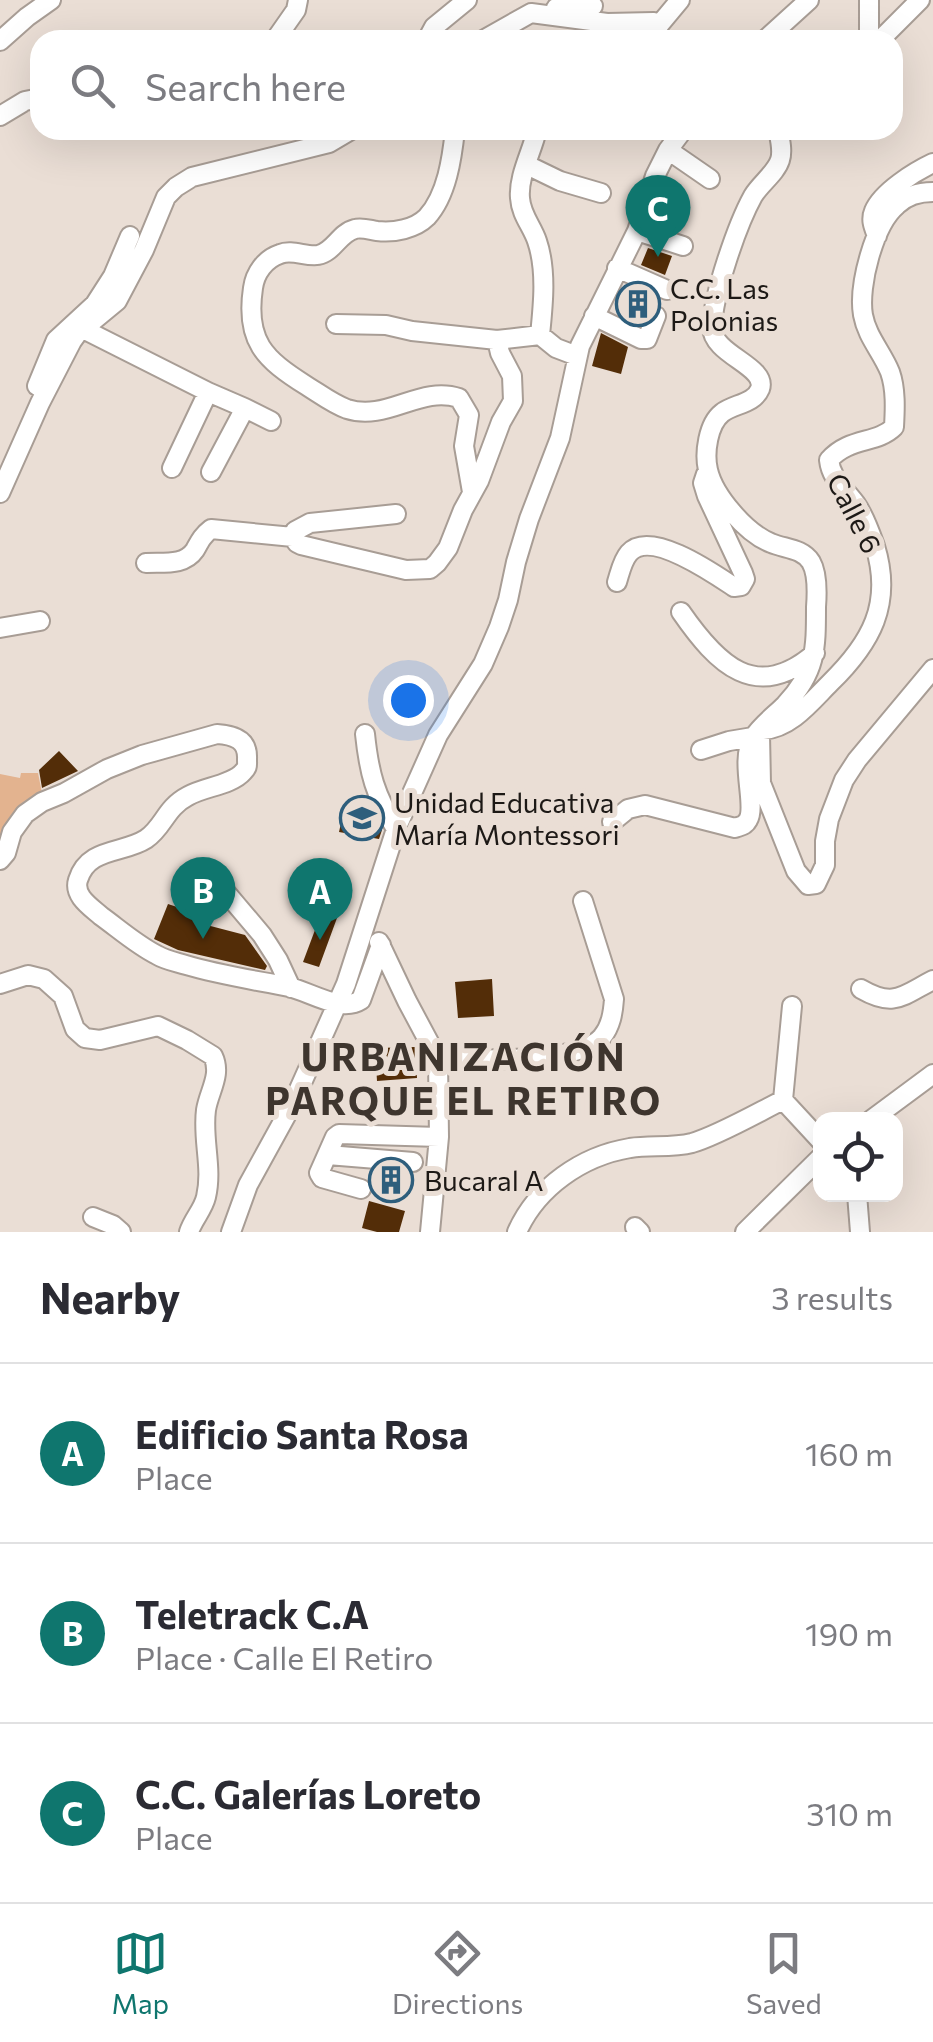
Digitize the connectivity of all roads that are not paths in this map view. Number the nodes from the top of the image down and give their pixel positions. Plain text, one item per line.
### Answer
1 (51, 0) edge
2 (298, 0) edge
3 (467, 0) edge
4 (644, 0) edge
5 (680, 0) edge
6 (809, 0) edge
7 (868, 0) edge
8 (920, 0) edge
9 (593, 6) dead end
10 (531, 13) junction
11 (652, 28) edge
12 (282, 30) edge
13 (433, 30) edge
14 (501, 30) edge
15 (517, 30) edge
16 (776, 30) edge
17 (869, 30) edge
18 (890, 30) edge
19 (0, 41) edge
20 (30, 100) edge
21 (0, 116) edge
22 (334, 140) edge
23 (453, 140) edge
24 (534, 140) edge
25 (675, 140) edge
26 (780, 140) edge
27 (668, 150) junction
28 (933, 163) edge
29 (527, 165) junction
30 (710, 179) dead end
31 (601, 192) dead end
32 (933, 192) edge
33 (637, 230) junction
34 (130, 236) dead end
35 (877, 237) junction
36 (683, 246) dead end
37 (617, 268) junction
38 (667, 290) dead end
39 (594, 316) junction
40 (656, 316) dead end
41 (336, 324) dead end
42 (83, 329) junction
43 (540, 335) junction
44 (497, 340) junction
45 (577, 356) junction
46 (208, 392) junction
47 (245, 408) junction
48 (271, 421) dead end
49 (0, 468) edge
50 (172, 468) dead end
51 (707, 469) junction
52 (211, 472) dead end
53 (472, 492) junction
54 (0, 493) edge
55 (353, 506) dead end
56 (396, 514) dead end
57 (298, 532) junction
58 (146, 563) dead end
59 (617, 582) dead end
60 (681, 612) dead end
61 (40, 620) dead end
62 (0, 628) edge
63 (815, 653) junction
64 (933, 669) edge
65 (364, 734) dead end
66 (757, 734) junction
67 (701, 750) dead end
68 (612, 822) dead end
69 (396, 829) junction
70 (0, 860) edge
71 (218, 882) dead end
72 (583, 901) dead end
73 (366, 921) junction
74 (381, 945) junction
75 (933, 980) edge
76 (400, 983) junction
77 (0, 984) edge
78 (346, 984) junction
79 (292, 988) junction
80 (861, 989) dead end
81 (366, 991) junction
82 (338, 1004) junction
83 (792, 1006) dead end
84 (438, 1059) junction
85 (933, 1074) edge
86 (783, 1100) junction
87 (882, 1112) edge
88 (813, 1132) edge
89 (439, 1137) junction
90 (328, 1155) junction
91 (413, 1162) dead end
92 (813, 1165) edge
93 (362, 1189) dead end
94 (858, 1202) edge
95 (94, 1217) dead end
96 (121, 1232) edge
97 (189, 1232) edge
98 (230, 1232) edge
99 (430, 1232) edge
100 (516, 1232) edge
101 (744, 1232) edge
102 (860, 1232) edge

1 - 19 street
2 - 12 street
3 - 13 street
4 - 11 street
5 - 11 street
6 - 16 street
7 - 17 street
8 - 18 street
9 - 10 street
10 - 11 street
10 - 14 street
10 - 15 street
20 - 21 street
22 - 42 street
23 - 53 street
24 - 29 street
25 - 27 street
26 - 51 street
27 - 30 street
27 - 33 street
28 - 35 street
29 - 31 street
29 - 43 street
32 - 35 street, Calle 6
33 - 36 street
33 - 37 street
34 - 49 street
35 - 66 street, Calle 6
37 - 38 street
37 - 39 street
39 - 40 street
39 - 45 street
41 - 44 street
42 - 46 street
42 - 54 street
43 - 44 street
43 - 45 street
44 - 53 street
45 - 69 street
46 - 47 street
46 - 50 street
47 - 48 street
47 - 52 street
51 - 59 street
51 - 63 street
53 - 57 street
55 - 57 street
56 - 57 street
57 - 58 street
60 - 63 street
61 - 62 street
63 - 66 street
64 - 66 street
65 - 69 street
66 - 67 street
66 - 68 street
69 - 73 street
70 - 79 street
71 - 79 street
72 - 84 street
73 - 74 street
73 - 78 street
74 - 76 street
74 - 81 street
75 - 80 street
76 - 81 street
76 - 84 street
77 - 97 street
78 - 81 street
78 - 82 street
79 - 82 street
81 - 82 street
82 - 98 street
83 - 86 street
84 - 89 street
85 - 87 street
86 - 88 street
86 - 100 street
89 - 90 street
89 - 99 street
90 - 91 street
90 - 93 street
92 - 101 street
94 - 102 street
95 - 96 street

